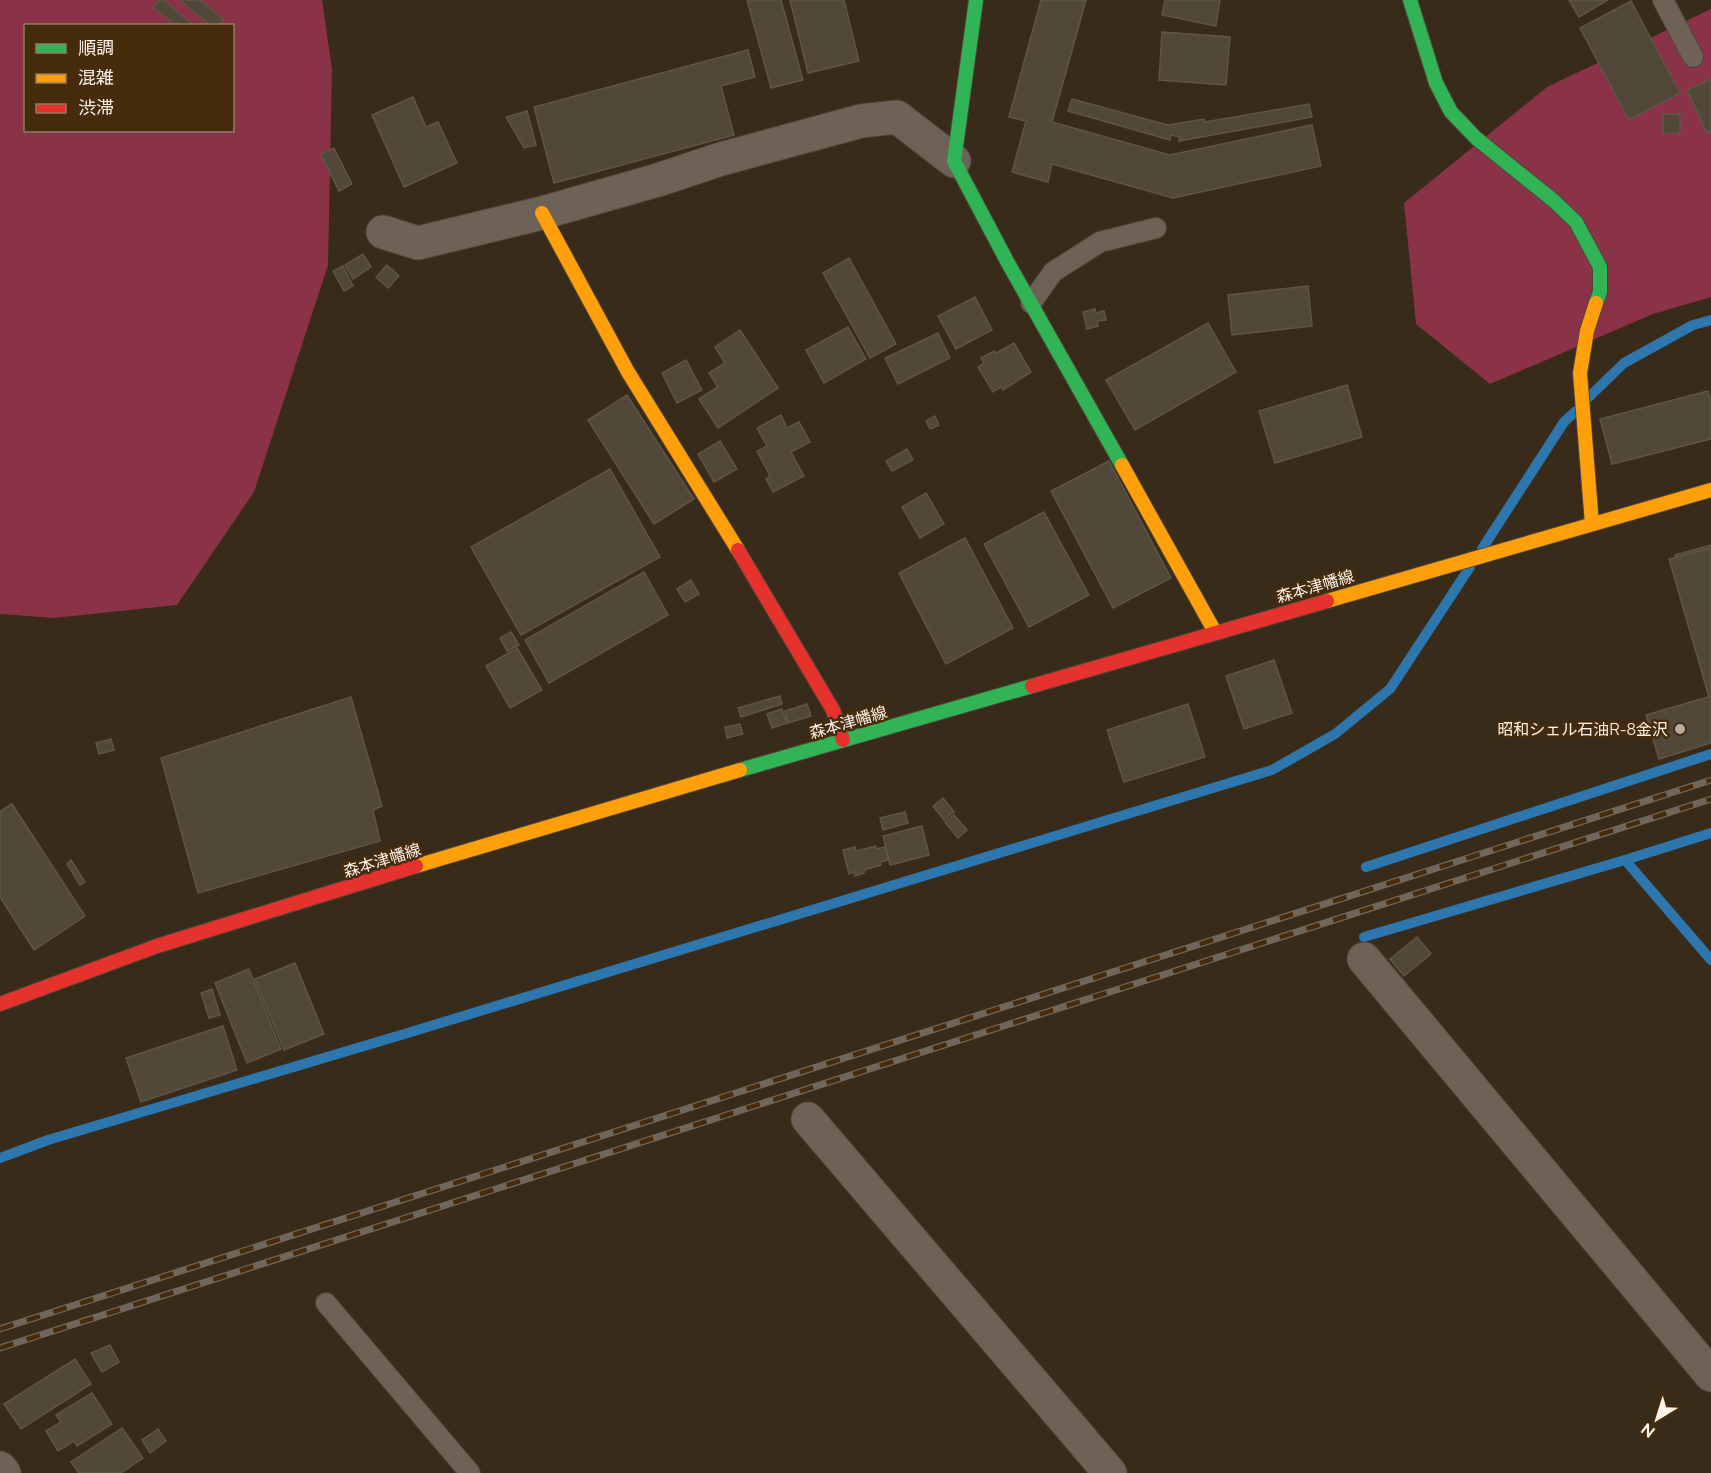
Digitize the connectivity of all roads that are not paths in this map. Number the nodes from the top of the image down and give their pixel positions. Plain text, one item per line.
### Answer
1 (976, 0) edge
2 (1410, 0) edge
3 (1663, 0) edge
4 (1693, 57) dead end
5 (954, 161) junction
6 (542, 213) junction
7 (1156, 228) dead end
8 (383, 232) dead end
9 (1031, 303) junction
10 (1711, 490) edge
11 (1592, 524) junction
12 (1215, 632) junction
13 (843, 740) junction
14 (1364, 959) dead end
15 (0, 1004) edge
16 (808, 1119) dead end
17 (326, 1303) dead end
18 (1711, 1375) edge
19 (0, 1467) edge
20 (4, 1473) edge
21 (470, 1473) edge
22 (1110, 1473) edge

1 - 5 street
2 - 11 street
3 - 4 lane
5 - 6 street
5 - 9 street
6 - 8 street
6 - 13 street
7 - 9 lane
9 - 12 street
10 - 11 street, 森本津幡線
11 - 12 street, 森本津幡線
12 - 13 street, 森本津幡線
13 - 15 street, 森本津幡線
14 - 18 street
16 - 22 street
17 - 21 lane
19 - 20 street

